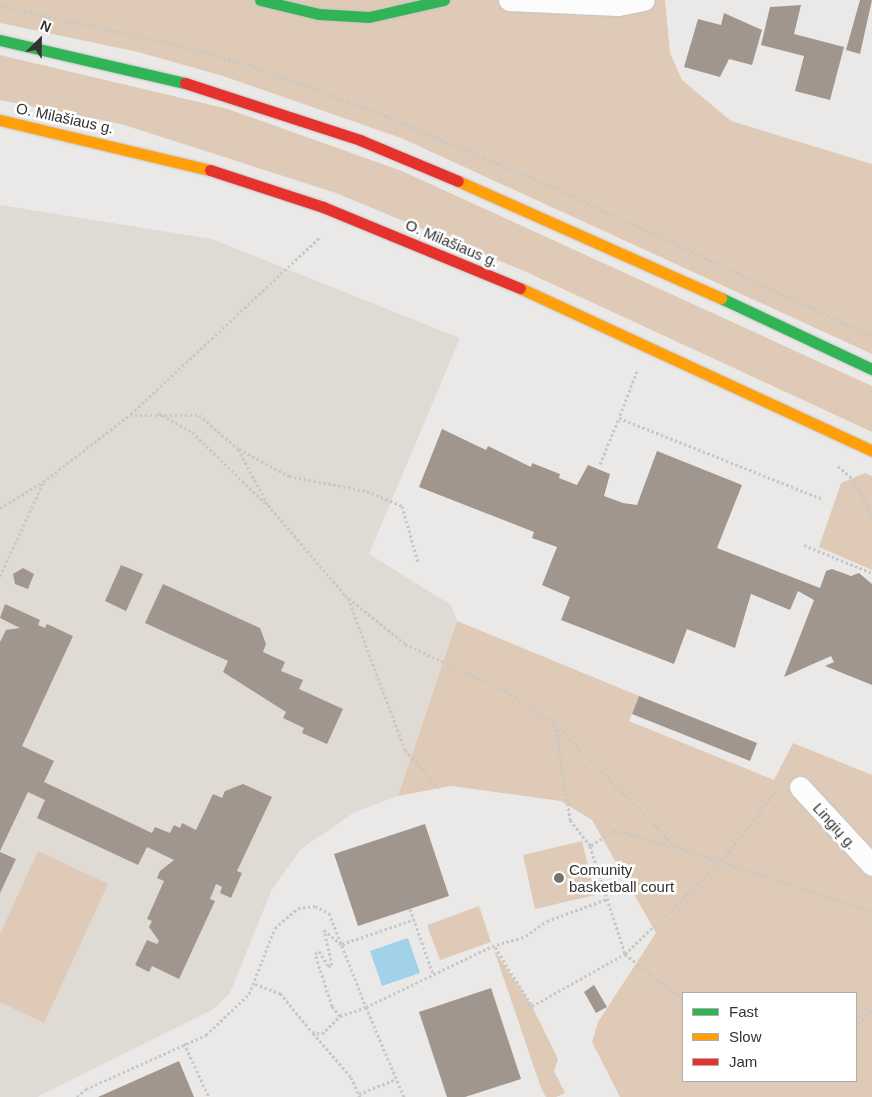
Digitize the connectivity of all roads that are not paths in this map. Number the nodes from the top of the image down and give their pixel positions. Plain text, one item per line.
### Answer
1 (260, 0) edge
2 (444, 0) edge
3 (509, 0) edge
4 (644, 0) edge
5 (0, 40) edge
6 (0, 120) edge
7 (872, 369) edge
8 (872, 451) edge
9 (790, 787) road end
10 (872, 865) edge

1 - 2 main road
3 - 4 street
5 - 7 main road
6 - 8 main road, O. Milašiaus g.
9 - 10 street, Lingių g.

